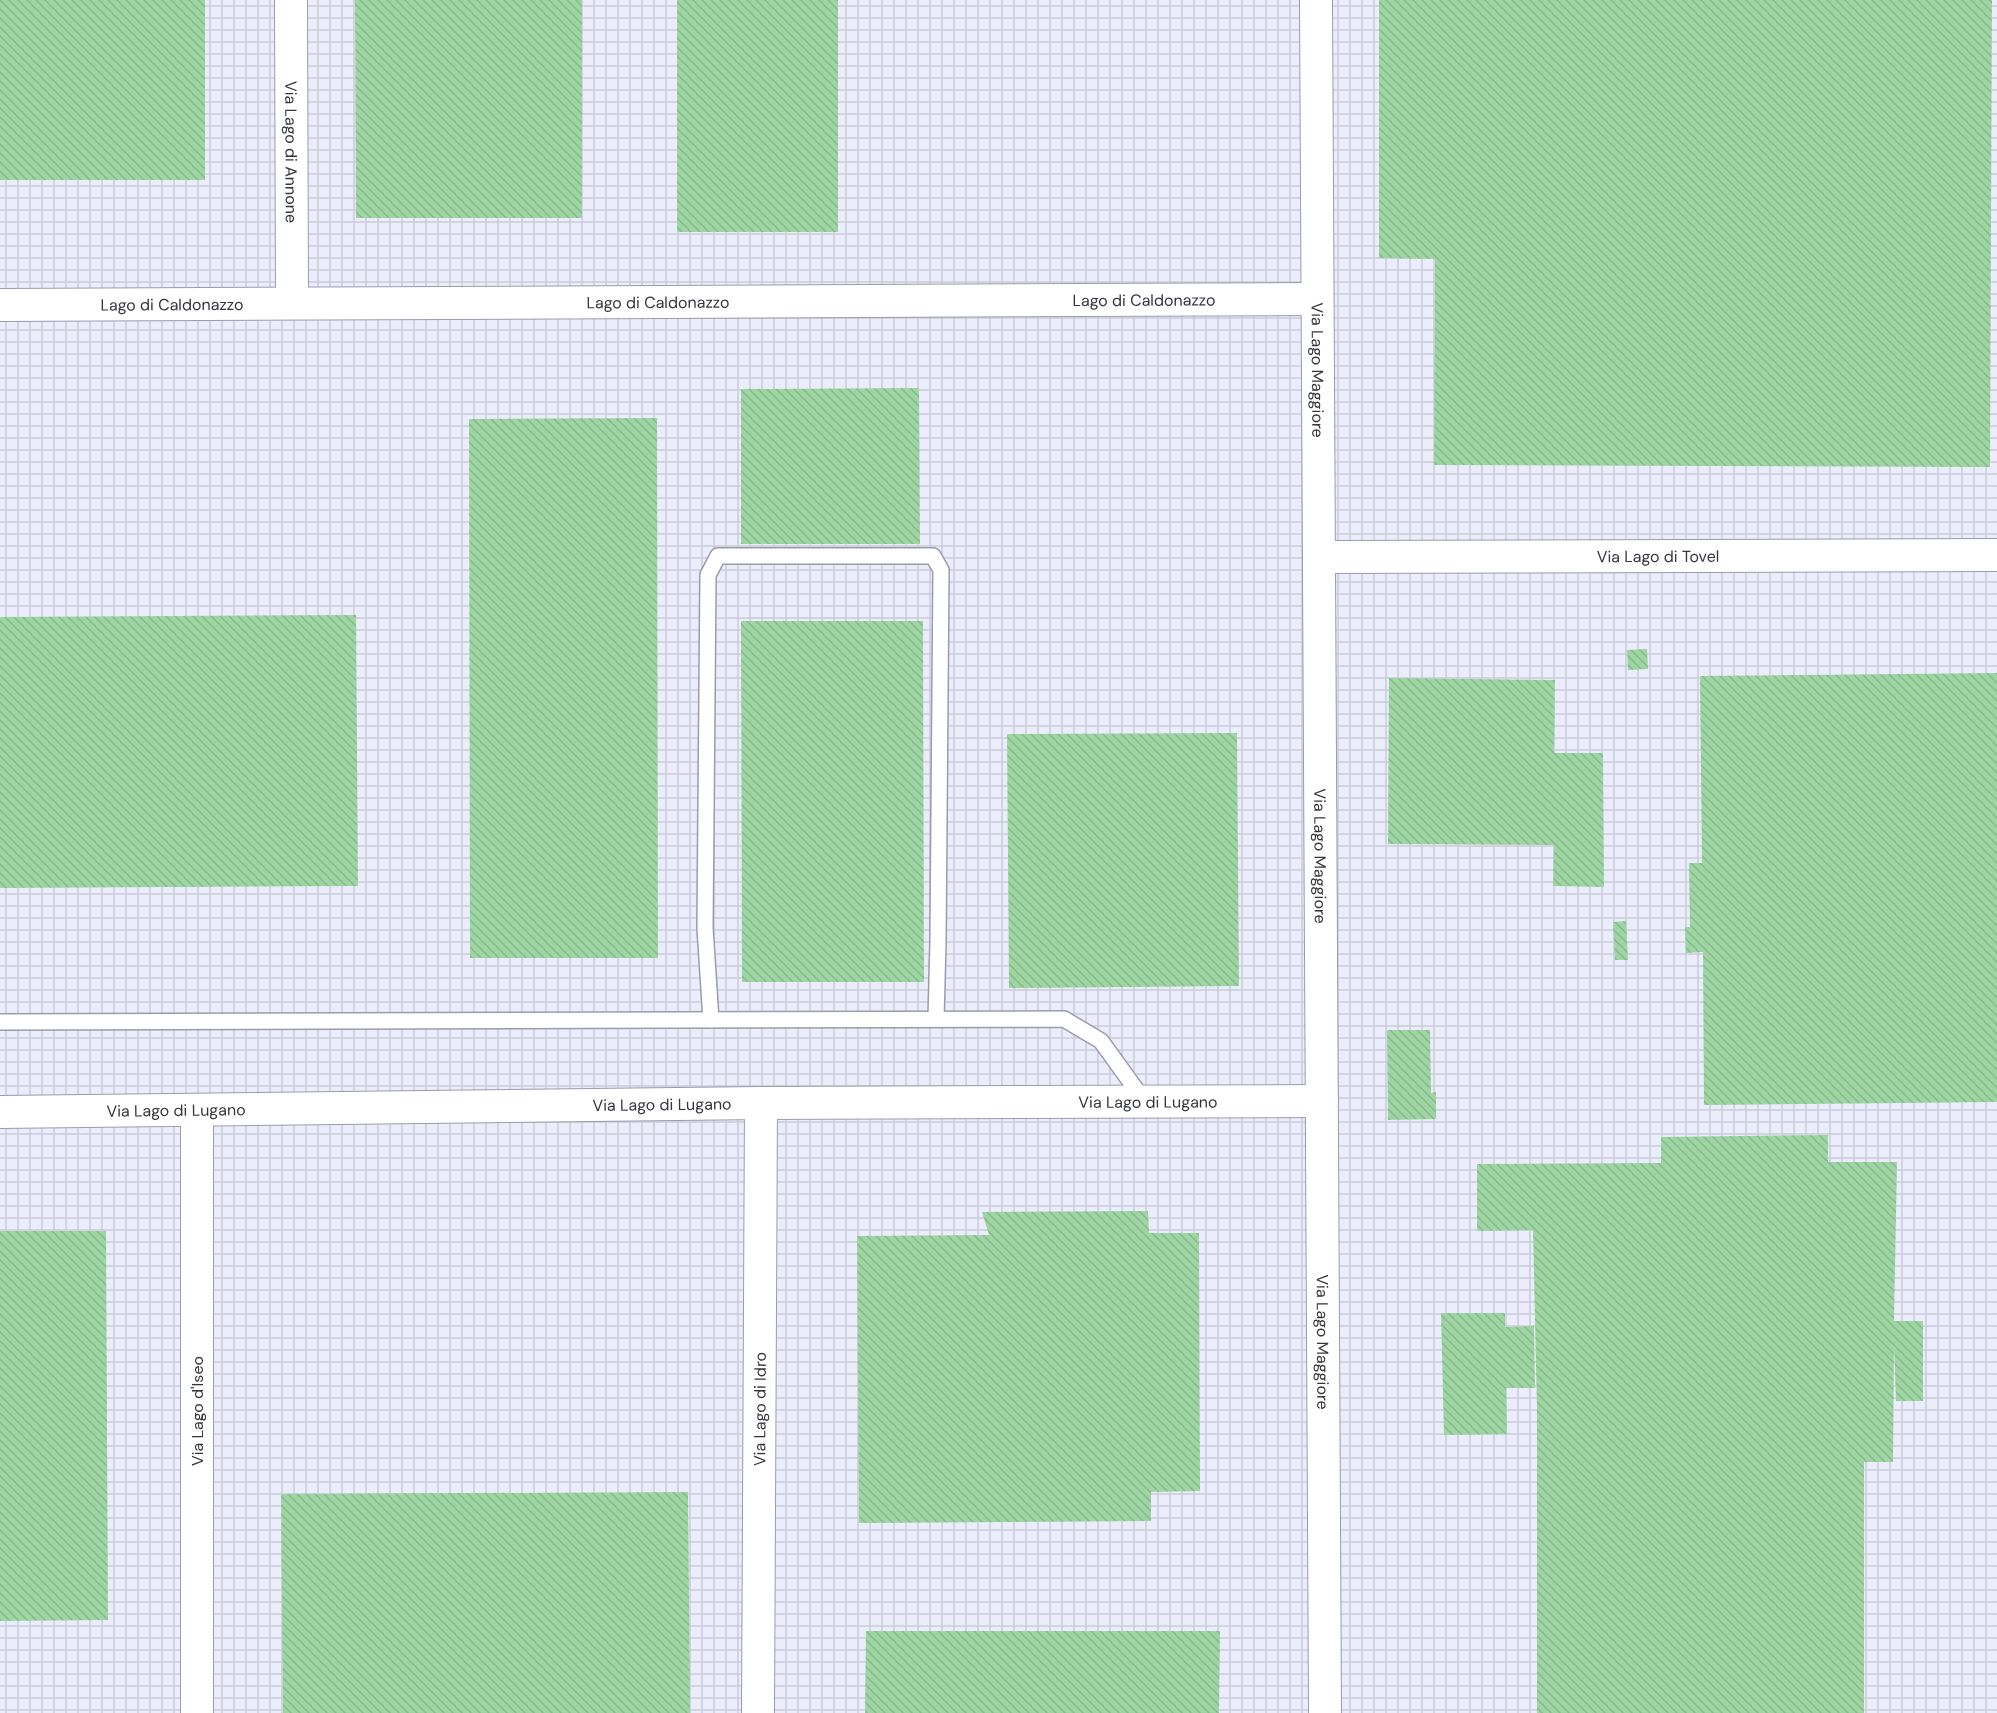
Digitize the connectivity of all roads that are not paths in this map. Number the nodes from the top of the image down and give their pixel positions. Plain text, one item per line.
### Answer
1 (291, 0) edge
2 (1316, 0) edge
3 (1317, 299) junction
4 (292, 302) junction
5 (0, 305) edge
6 (1997, 555) edge
7 (1319, 556) junction
8 (936, 1019) junction
9 (711, 1020) junction
10 (0, 1022) edge
11 (1322, 1101) junction
12 (1145, 1102) junction
13 (761, 1104) junction
14 (197, 1110) junction
15 (0, 1112) edge
16 (197, 1713) edge
17 (758, 1713) edge
18 (1324, 1713) edge

1 - 4 street, Via Lago di Annone
2 - 3 street, Via Lago Maggiore
3 - 4 street, Lago di Caldonazzo
3 - 7 street, Via Lago Maggiore
4 - 5 street, Lago di Caldonazzo
6 - 7 street, Via Lago di Tovel
7 - 11 street, Via Lago Maggiore
8 - 9 lane
8 - 9 lane
8 - 12 lane
9 - 10 lane
11 - 12 street, Via Lago di Lugano
11 - 18 street, Via Lago Maggiore
12 - 13 street, Via Lago di Lugano
13 - 14 street, Via Lago di Lugano
13 - 17 street, Via Lago di Idro
14 - 15 street, Via Lago di Lugano
14 - 16 street, Via Lago d'Iseo

